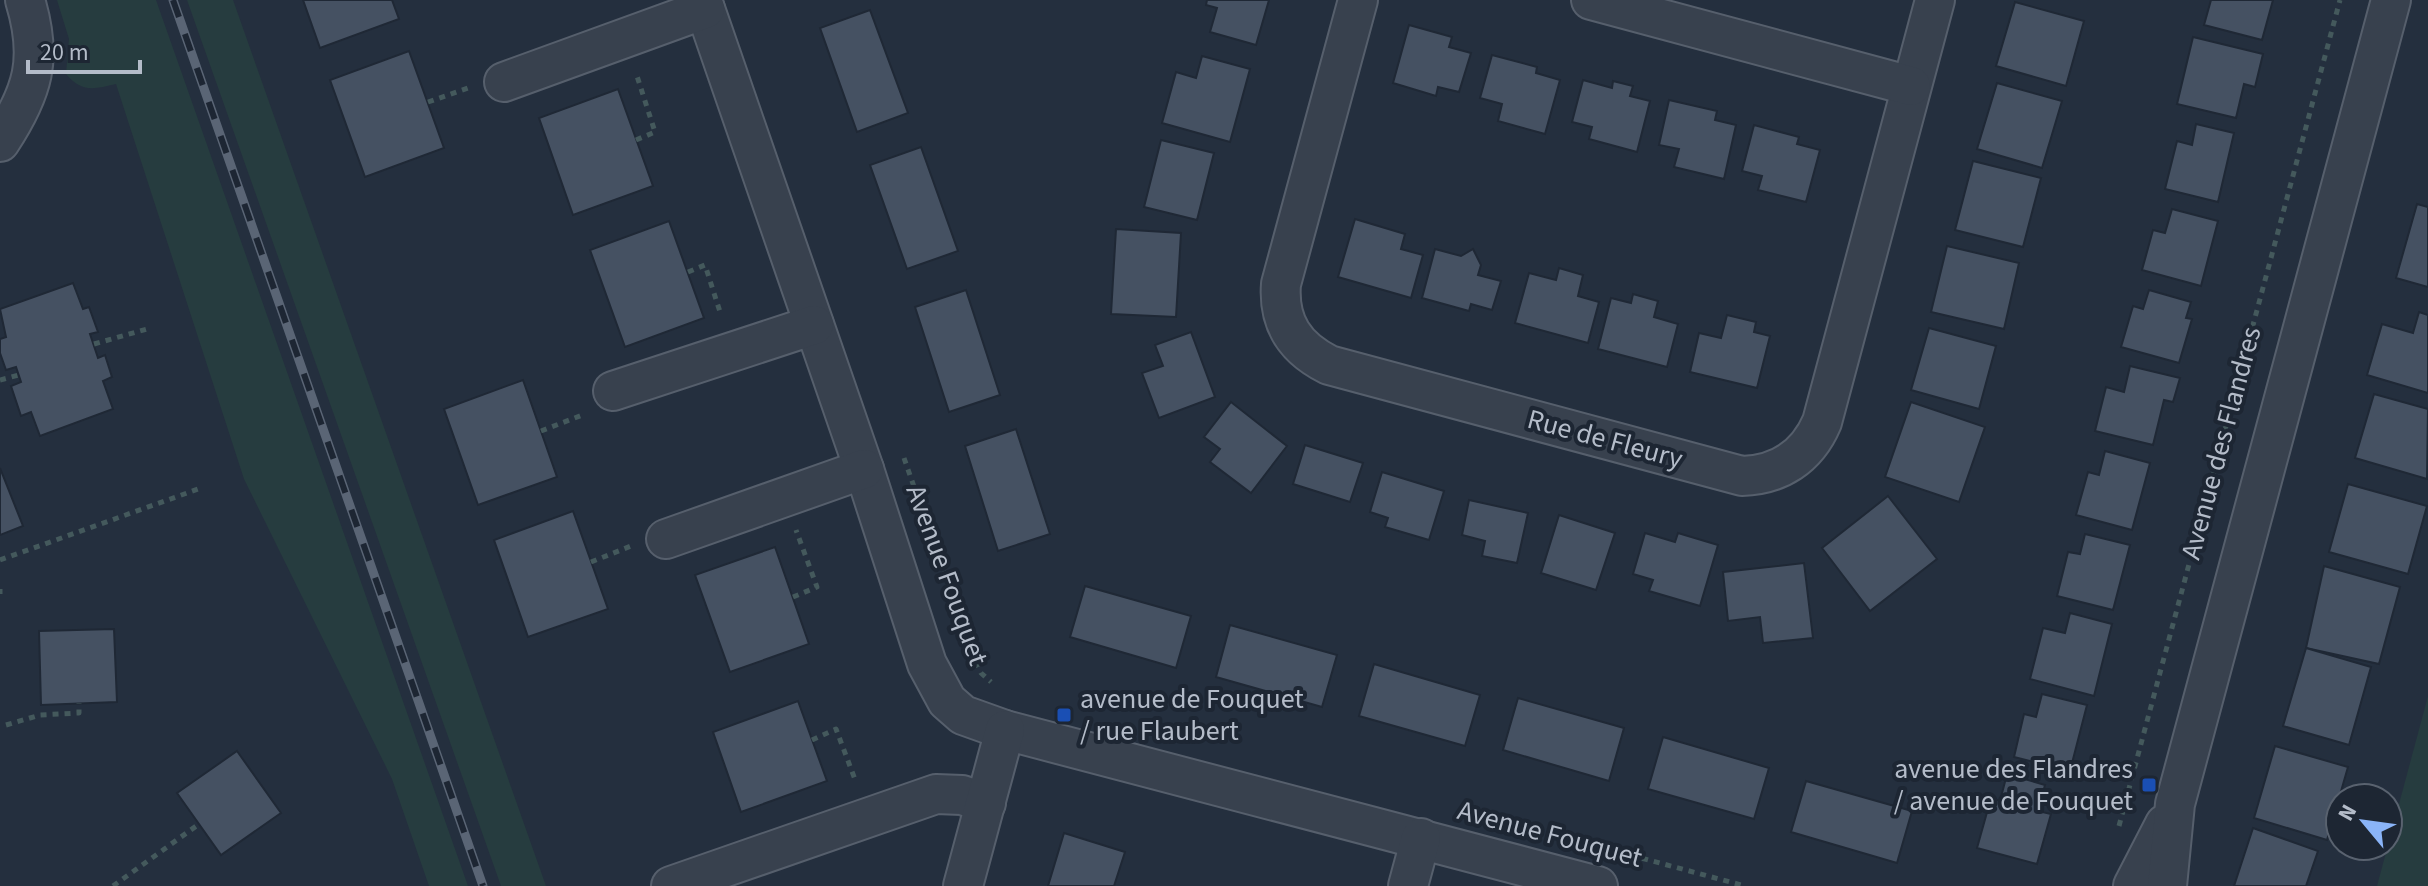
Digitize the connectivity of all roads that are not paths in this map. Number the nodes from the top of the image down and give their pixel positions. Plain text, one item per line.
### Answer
1 (25, 0) edge
2 (1358, 0) edge
3 (1591, 0) edge
4 (1935, 0) edge
5 (2391, 0) edge
6 (704, 4) edge
7 (504, 82) dead end
8 (1911, 86) junction
9 (0, 142) edge
10 (814, 325) junction
11 (602, 401) road end
12 (864, 469) junction
13 (666, 539) dead end
14 (1005, 730) junction
15 (986, 803) junction
16 (2175, 804) junction
17 (1421, 838) junction
18 (671, 886) edge
19 (963, 886) edge
20 (1408, 886) edge
21 (1598, 886) edge
22 (2133, 886) edge
23 (2167, 886) edge

1 - 9 street
2 - 8 street, Rue de Fleury
3 - 8 street
4 - 8 street, Rue de Fleury
5 - 16 street, Avenue des Flandres
6 - 7 street
6 - 10 street, Avenue Fouquet
10 - 11 street
10 - 12 street, Avenue Fouquet
12 - 13 street
12 - 14 street, Avenue Fouquet
14 - 15 street
14 - 17 street, Avenue Fouquet
15 - 18 street
15 - 19 street
16 - 22 street, Avenue des Flandres
16 - 23 street, Avenue des Flandres
17 - 20 street
17 - 21 street, Avenue Fouquet

